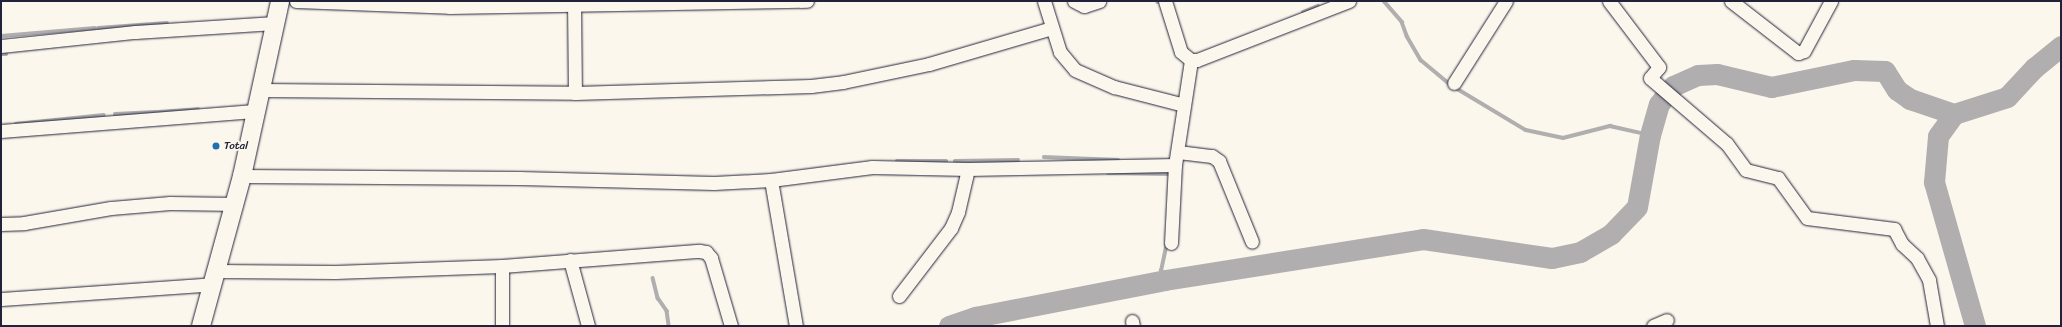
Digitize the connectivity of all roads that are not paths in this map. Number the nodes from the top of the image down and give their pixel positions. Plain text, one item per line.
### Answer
1 (280, 1) edge
2 (296, 1) edge
3 (807, 1) edge
4 (1044, 1) edge
5 (1074, 1) edge
6 (1100, 1) edge
7 (1165, 1) edge
8 (1349, 1) edge
9 (1506, 1) edge
10 (1609, 1) edge
11 (1831, 1) edge
12 (1735, 2) edge
13 (574, 3) edge
14 (275, 23) junction
15 (1052, 28) junction
16 (1, 46) edge
17 (1191, 60) junction
18 (1454, 83) dead end
19 (262, 90) junction
20 (575, 93) junction
21 (1184, 105) junction
22 (257, 111) junction
23 (1, 131) edge
24 (1178, 152) junction
25 (1175, 165) junction
26 (968, 169) junction
27 (242, 176) junction
28 (771, 180) junction
29 (236, 204) junction
30 (1, 224) edge
31 (1252, 242) dead end
32 (1171, 243) dead end
33 (570, 260) junction
34 (502, 266) junction
35 (215, 277) junction
36 (899, 296) dead end
37 (1, 299) edge
38 (1667, 320) dead end
39 (201, 326) edge
40 (502, 326) edge
41 (588, 326) edge
42 (731, 326) edge
43 (796, 326) edge
44 (1653, 326) edge
45 (1937, 326) edge

1 - 14 main road
2 - 13 street
3 - 13 street
4 - 15 street
5 - 6 street
7 - 17 street
8 - 17 street
9 - 18 street
10 - 45 street
11 - 12 street
13 - 20 street
14 - 16 street
14 - 19 main road
15 - 20 street
15 - 21 street
17 - 21 street
19 - 20 street
19 - 22 main road
21 - 24 street
22 - 23 street
22 - 27 main road
24 - 25 street
24 - 31 street
25 - 26 street
25 - 32 street
26 - 28 street
26 - 36 street
27 - 28 street
27 - 29 main road
28 - 43 street
29 - 30 street
29 - 35 main road
33 - 34 street
33 - 41 street
33 - 42 street
34 - 35 street
34 - 40 street
35 - 37 street
35 - 39 main road
38 - 44 street

